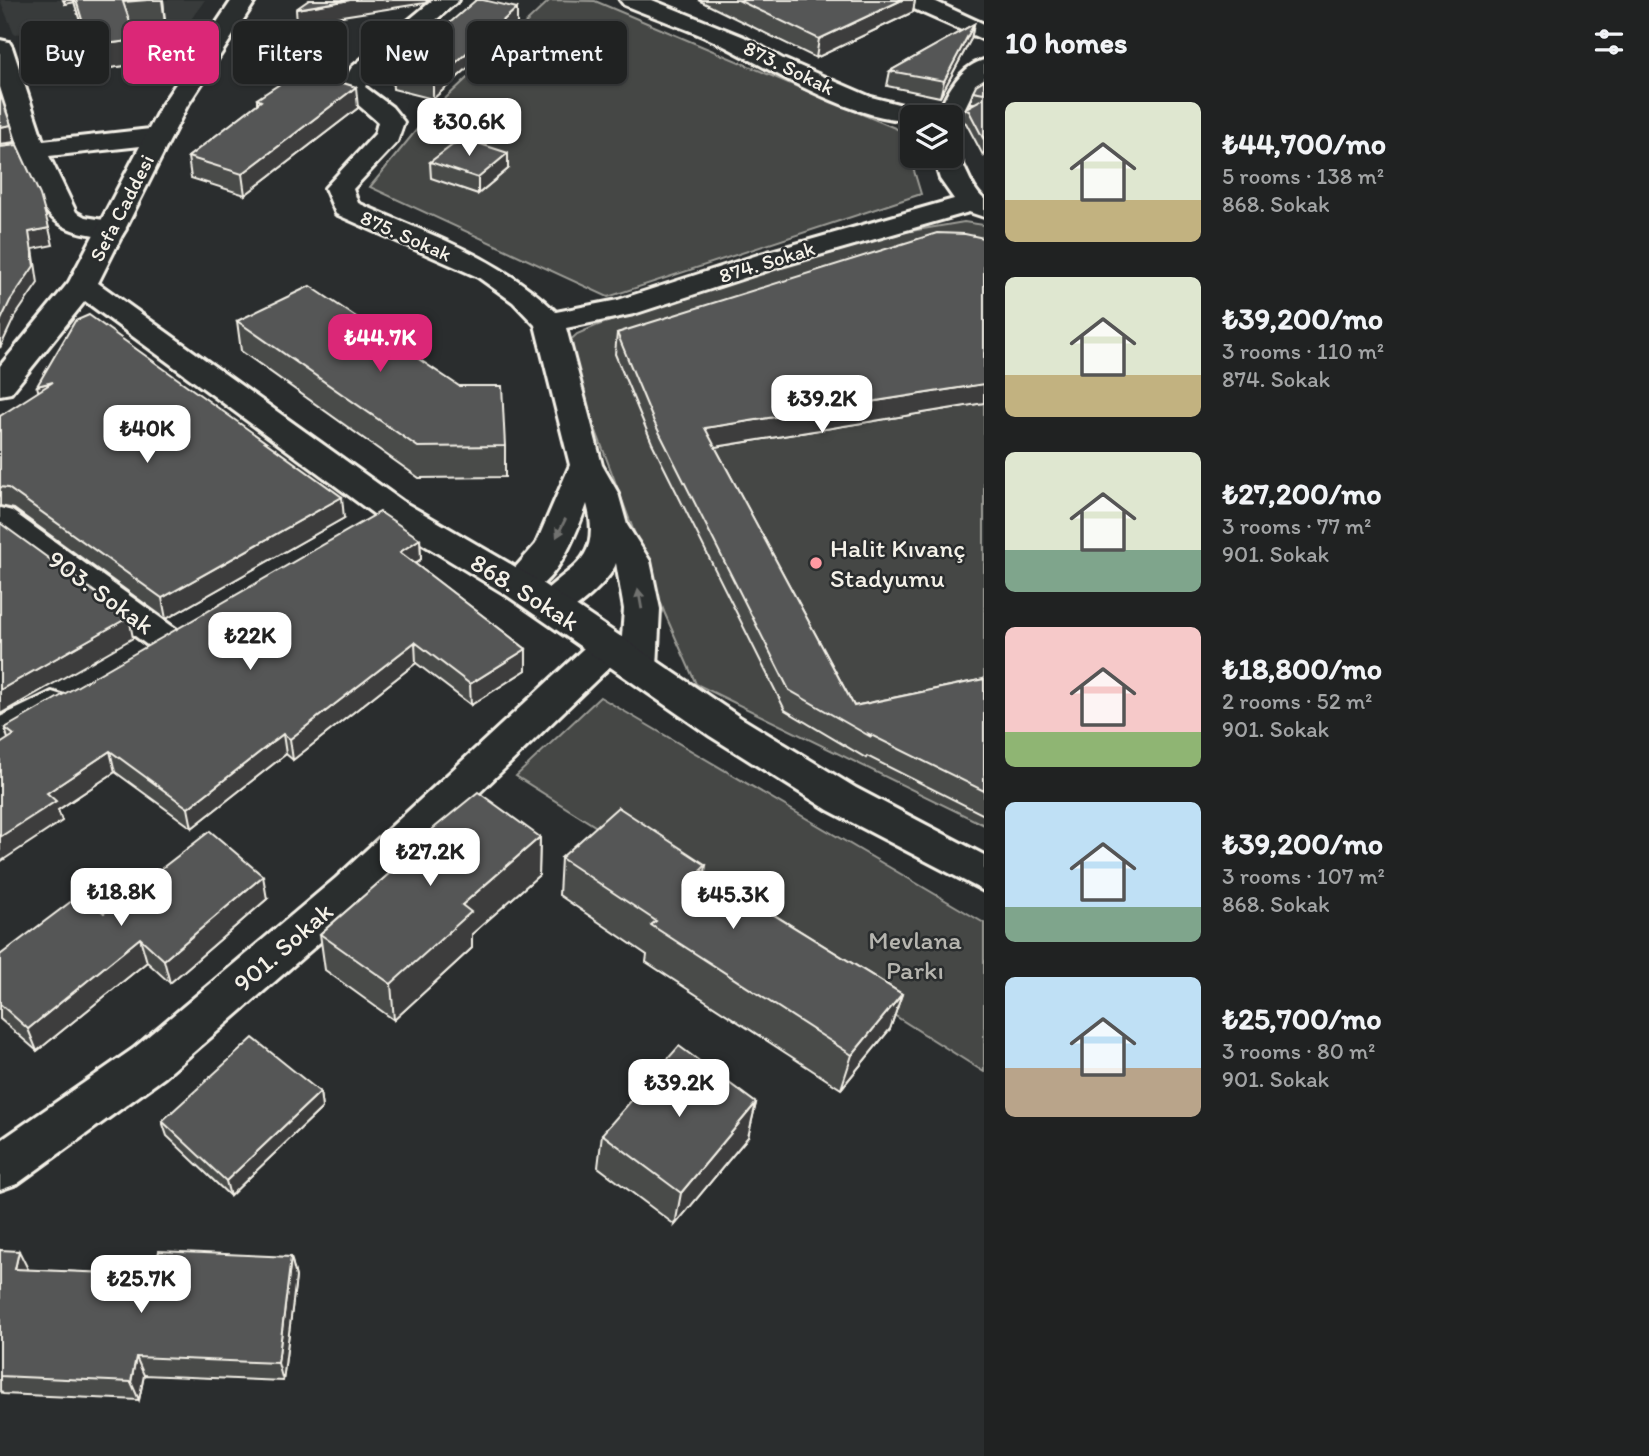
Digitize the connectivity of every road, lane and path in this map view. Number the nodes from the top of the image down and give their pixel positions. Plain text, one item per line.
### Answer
1 (256, 0) edge
2 (447, 0) edge
3 (632, 0) edge
4 (913, 0) edge
5 (238, 11) edge
6 (984, 33) edge
7 (0, 47) edge
8 (984, 67) edge
9 (954, 105) edge
10 (900, 113) edge
11 (159, 136) junction
12 (34, 149) junction
13 (0, 154) edge
14 (950, 168) edge
15 (977, 206) edge
16 (112, 229) junction
17 (82, 285) junction
18 (549, 322) junction
19 (0, 386) edge
20 (586, 465) junction
21 (390, 509) junction
22 (0, 519) edge
23 (610, 526) junction
24 (355, 530) edge
25 (518, 585) junction
26 (551, 607) junction
27 (624, 656) junction
28 (132, 661) edge
29 (84, 688) edge
30 (0, 735) edge
31 (984, 874) edge
32 (0, 1168) edge

1 - 5 street, Sefa Caddesi
2 - 18 street, 875. Sokak
3 - 10 street, 873. Sokak
4 - 6 street
5 - 11 street, Sefa Caddesi
7 - 12 street
8 - 9 street
11 - 12 street
11 - 16 street, Sefa Caddesi
12 - 13 street
12 - 16 street
14 - 15 street
15 - 18 street, 874. Sokak
16 - 17 street, Sefa Caddesi
17 - 19 street, Sefa Caddesi
17 - 21 street, 868. Sokak
18 - 20 street
20 - 23 street
20 -> 25 street
21 - 24 street
21 - 25 street, 868. Sokak
22 - 28 street, 903. Sokak
23 - 26 street
27 -> 23 street
25 - 26 street, 868. Sokak
26 - 27 street, 868. Sokak
27 - 31 street, 868. Sokak
27 - 32 street, 901. Sokak
29 - 30 street

